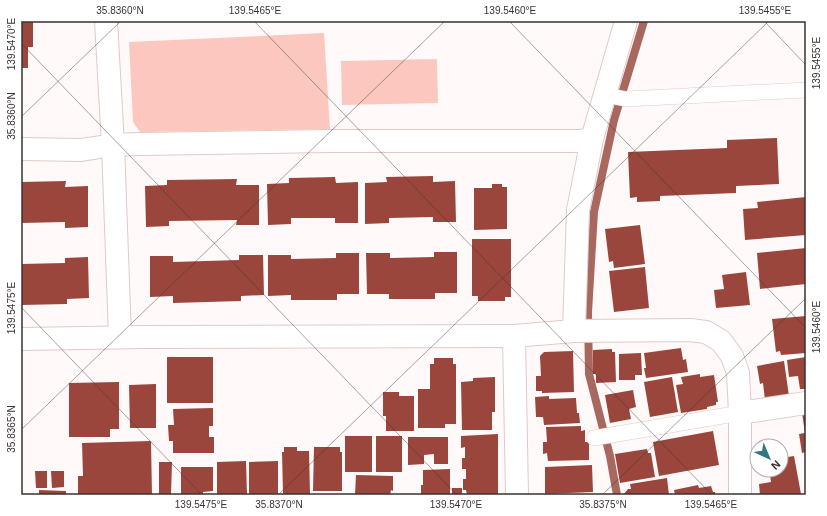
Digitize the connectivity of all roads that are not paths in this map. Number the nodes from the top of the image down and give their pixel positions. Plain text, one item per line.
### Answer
1 (106, 21) edge
2 (626, 21) edge
3 (806, 90) edge
4 (614, 97) junction
5 (592, 139) junction
6 (113, 145) junction
7 (21, 149) edge
8 (584, 331) junction
9 (514, 336) junction
10 (120, 338) junction
11 (21, 339) edge
12 (806, 403) edge
13 (740, 413) junction
14 (602, 436) dead end
15 (517, 495) edge
16 (740, 495) edge

1 - 6 street
2 - 4 street
3 - 4 lane
4 - 5 street
5 - 6 street
5 - 8 street
6 - 7 street
6 - 10 street
8 - 9 street
8 - 13 street
9 - 10 street
9 - 15 street
10 - 11 street
12 - 13 street
13 - 14 lane
13 - 16 street

